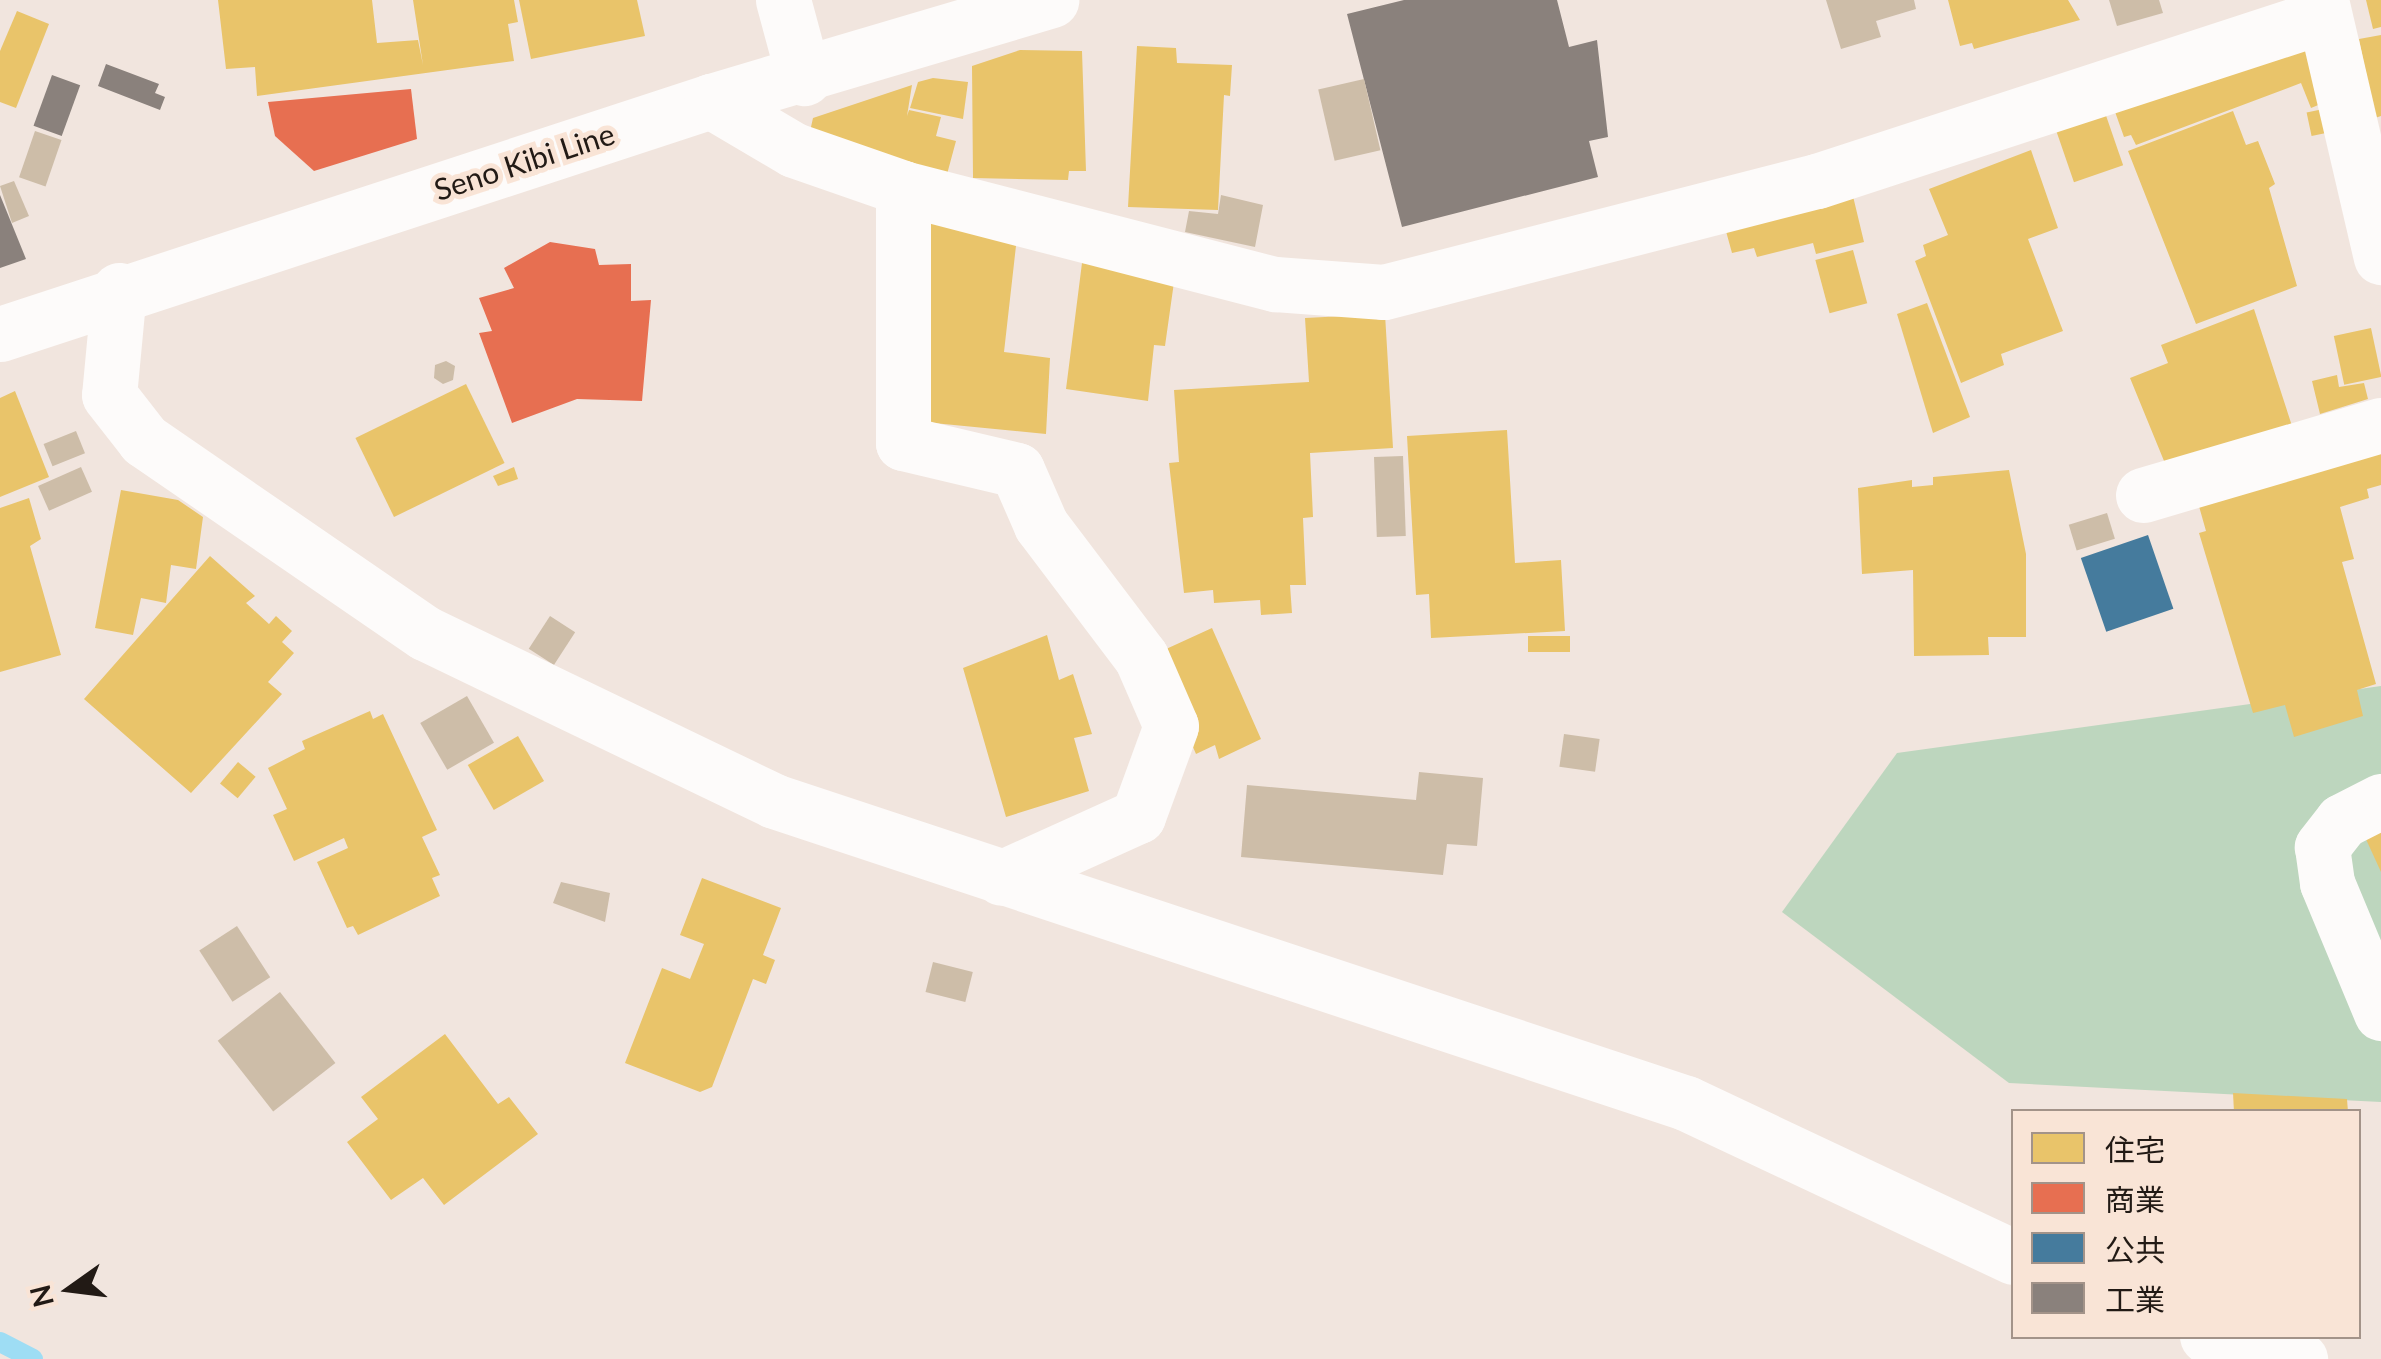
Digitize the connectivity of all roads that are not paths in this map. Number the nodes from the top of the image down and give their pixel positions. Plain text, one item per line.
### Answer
1 (782, 0) edge
2 (1051, 0) edge
3 (2322, 8) edge
4 (804, 78) junction
5 (711, 101) junction
6 (903, 188) junction
7 (2381, 258) edge
8 (119, 290) junction
9 (0, 334) edge
10 (2381, 425) edge
11 (2143, 495) dead end
12 (2381, 801) edge
13 (1001, 878) junction
14 (2381, 1014) edge
15 (2011, 1256) edge
16 (2219, 1339) edge
17 (2300, 1359) edge

1 - 4 street
2 - 4 street, Seno Kibi Line
3 - 6 street
3 - 7 street
4 - 5 street, Seno Kibi Line
5 - 6 street
5 - 8 street, Seno Kibi Line
6 - 13 street
8 - 9 street, Seno Kibi Line
8 - 13 street
10 - 11 street
12 - 14 street
13 - 15 street
16 - 17 street

